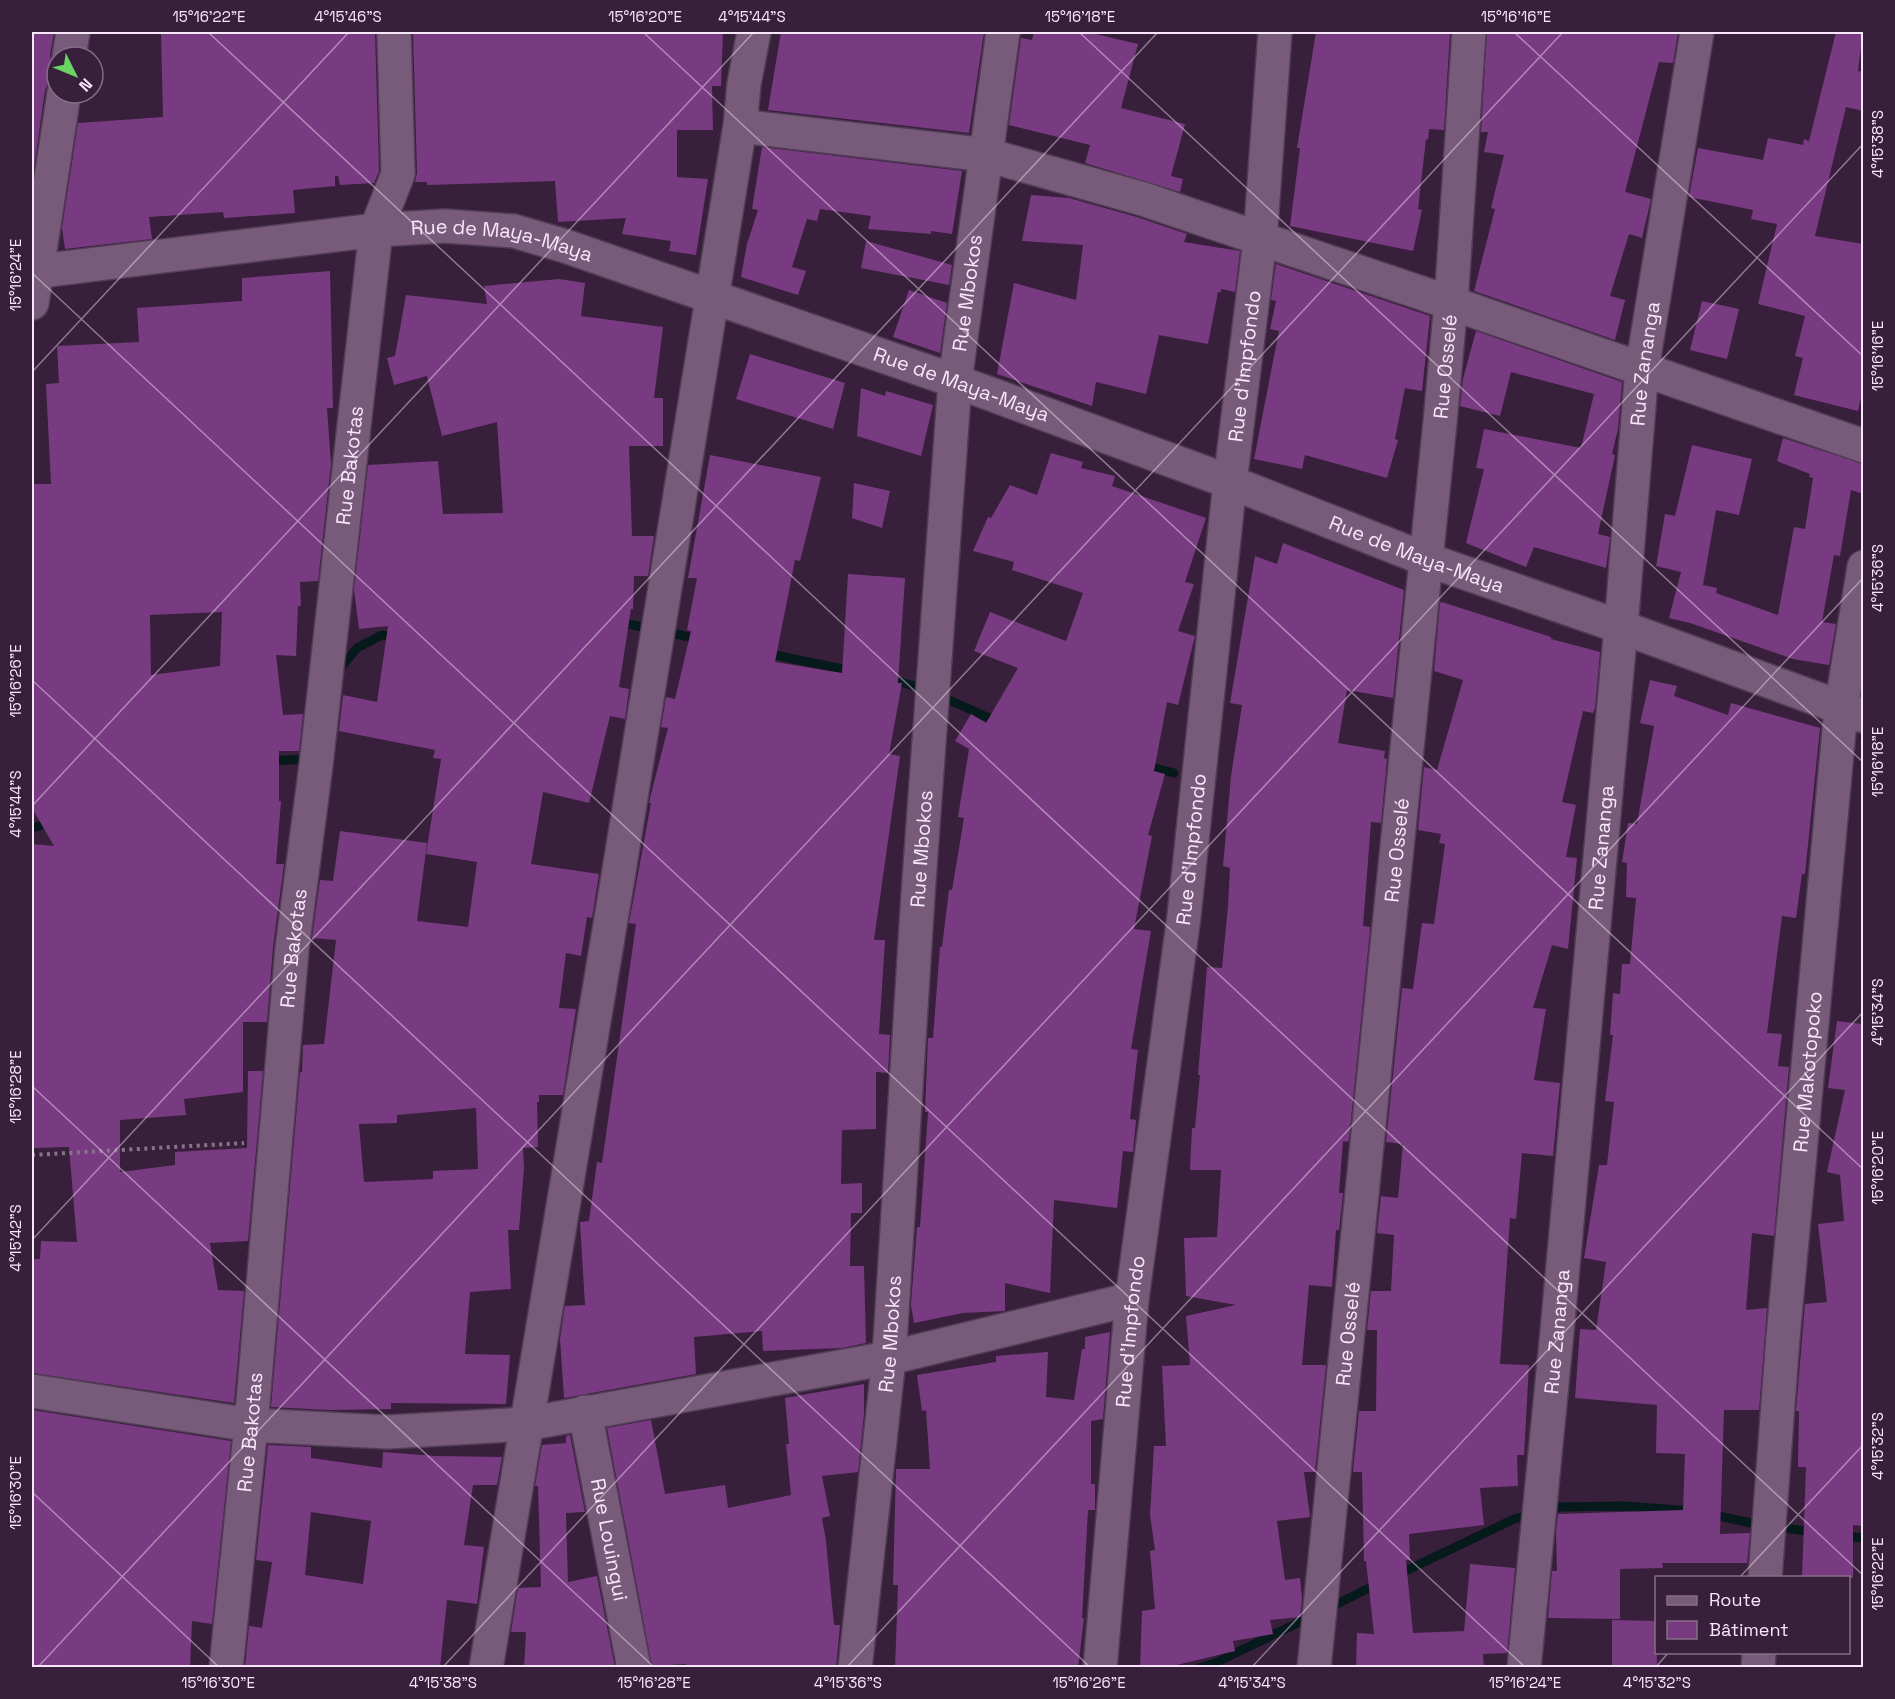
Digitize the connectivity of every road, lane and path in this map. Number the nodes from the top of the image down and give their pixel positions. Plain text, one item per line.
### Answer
1 (394, 32) edge
2 (753, 32) edge
3 (1003, 32) edge
4 (1275, 32) edge
5 (1469, 32) edge
6 (1697, 32) edge
7 (62, 105) edge
8 (740, 126) junction
9 (987, 155) junction
10 (376, 230) junction
11 (1260, 240) junction
12 (33, 282) edge
13 (712, 297) junction
14 (1451, 303) junction
15 (1642, 369) junction
16 (955, 381) junction
17 (1863, 446) edge
18 (1230, 482) junction
19 (1425, 559) junction
20 (1863, 567) edge
21 (1621, 627) junction
22 (1852, 712) edge
23 (274, 1141) junction
24 (32, 1155) edge
25 (1132, 1299) junction
26 (889, 1358) junction
27 (32, 1391) edge
28 (585, 1413) junction
29 (251, 1425) junction
30 (526, 1425) junction
31 (1765, 1576) edge
32 (226, 1668) edge
33 (486, 1668) edge
34 (634, 1668) edge
35 (855, 1668) edge
36 (1100, 1668) edge
37 (1314, 1668) edge
38 (1524, 1668) edge

1 - 10 street, Rue Bakotas
2 - 8 street
3 - 9 street, Rue Mbokos
4 - 11 street, Rue d'Impfondo
5 - 14 street, Rue Osselé
6 - 15 street, Rue Zananga
7 - 12 street
8 - 9 street
8 - 13 street
9 - 11 street
9 - 16 street, Rue Mbokos
10 - 12 street, Rue de Maya-Maya
10 - 13 street, Rue de Maya-Maya
10 - 23 street, Rue Bakotas
11 - 14 street
11 - 18 street, Rue d'Impfondo
13 - 16 street, Rue de Maya-Maya
13 - 30 street
14 - 15 street
14 - 19 street, Rue Osselé
15 - 17 street
15 - 21 street, Rue Zananga
16 - 18 street, Rue de Maya-Maya
16 - 26 street, Rue Mbokos
18 - 19 street, Rue de Maya-Maya
18 - 25 street, Rue d'Impfondo
19 - 21 street, Rue de Maya-Maya
19 - 37 street, Rue Osselé
20 - 22 street, Rue Makotopoko
21 - 22 street, Rue de Maya-Maya
21 - 38 street, Rue Zananga
22 - 31 street, Rue Makotopoko
23 - 24 path
23 - 29 street, Rue Bakotas
25 - 26 street
25 - 36 street, Rue d'Impfondo
26 - 28 street
26 - 35 street, Rue Mbokos
27 - 29 street
28 - 30 street
28 - 34 street, Rue Louingui
29 - 30 street
29 - 32 street, Rue Bakotas
30 - 33 street

